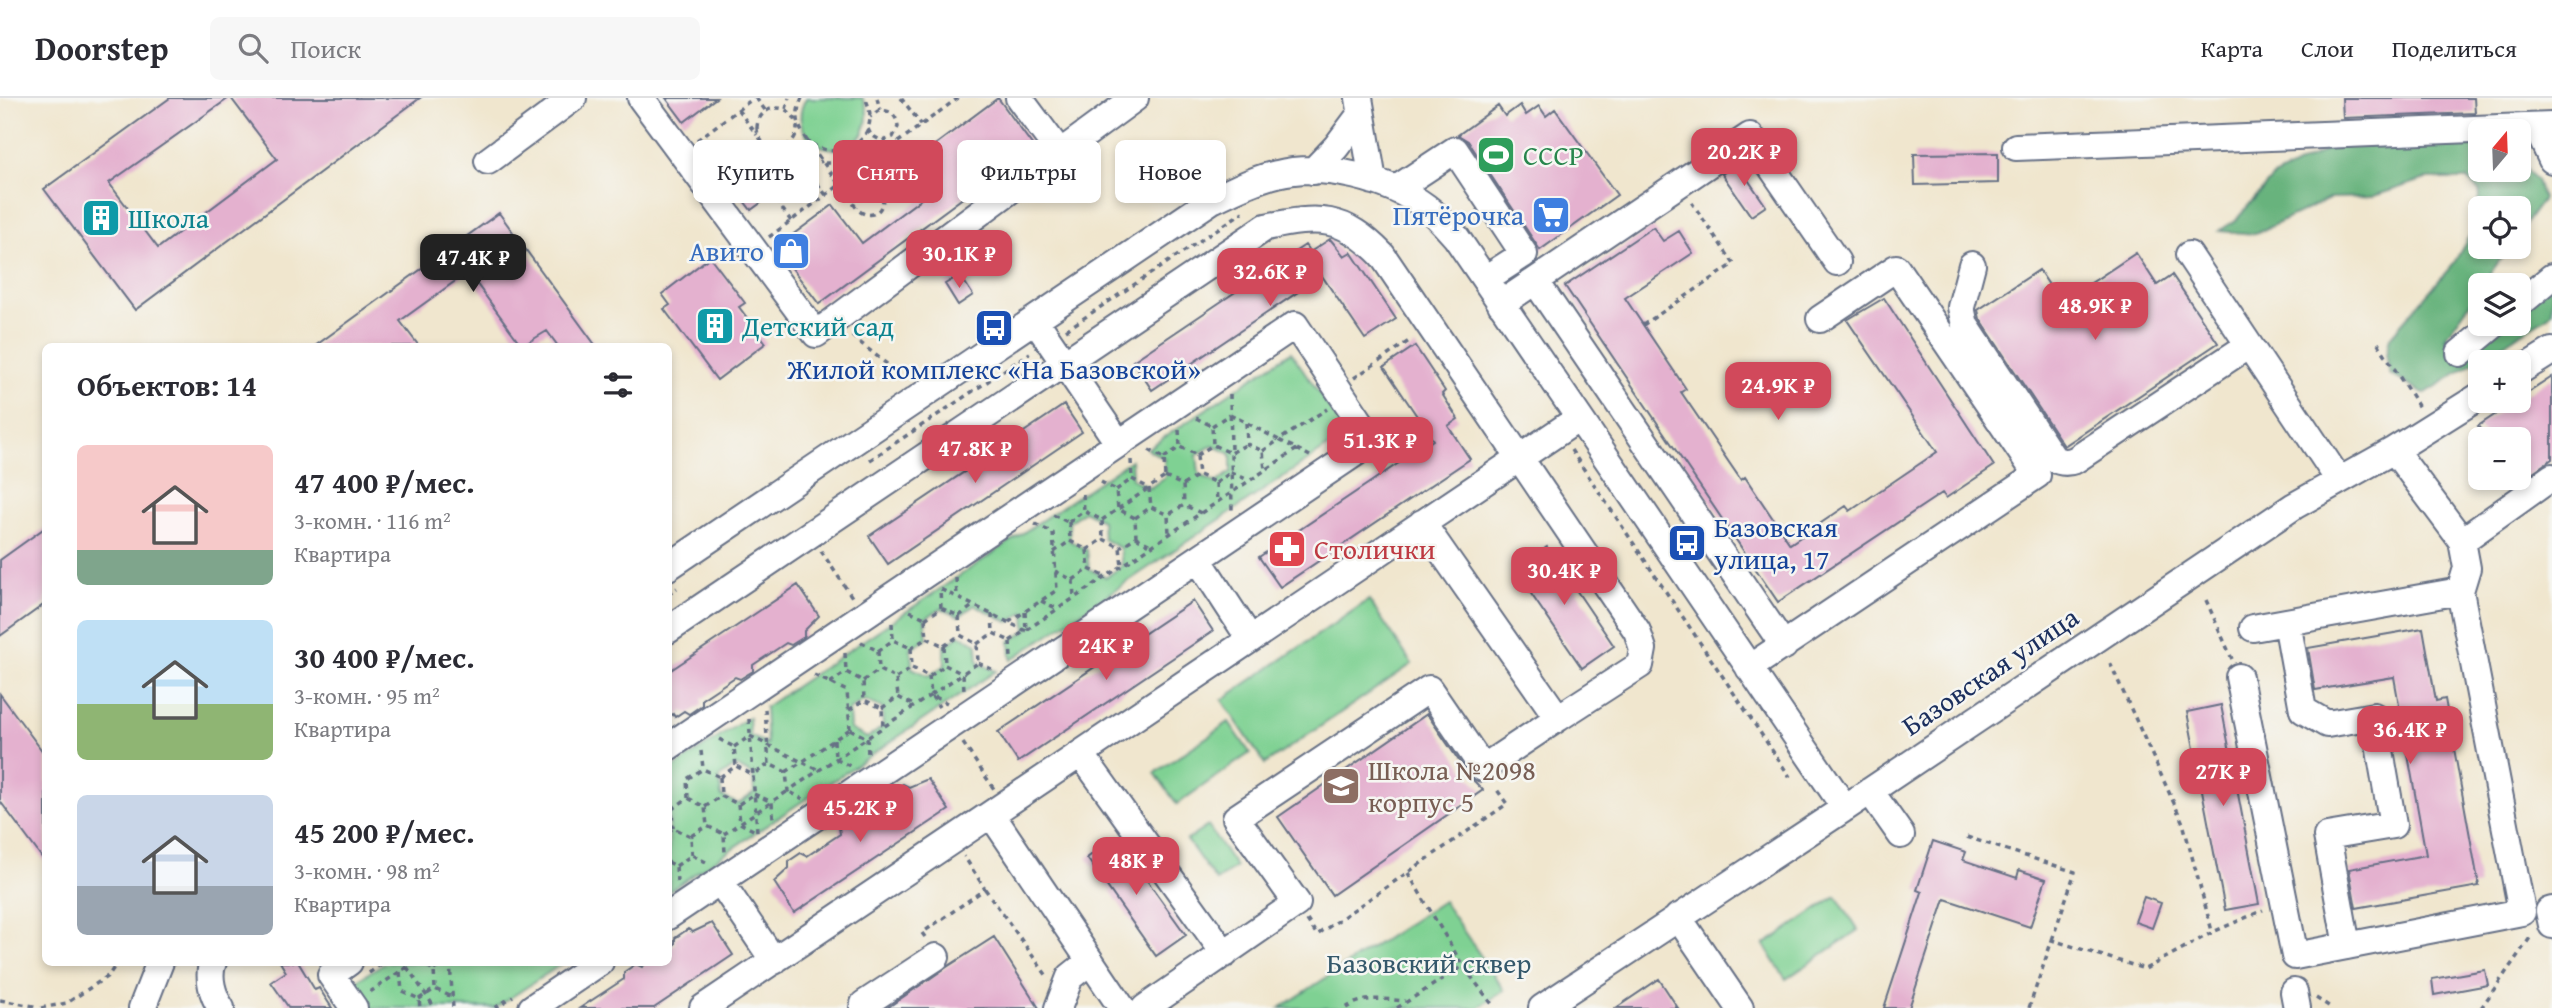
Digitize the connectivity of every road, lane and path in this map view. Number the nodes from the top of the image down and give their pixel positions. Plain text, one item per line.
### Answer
1 (573, 98) edge
2 (641, 98) edge
3 (755, 98) edge
4 (789, 98) edge
5 (802, 98) edge
6 (865, 98) edge
7 (877, 98) edge
8 (901, 98) edge
9 (958, 98) edge
10 (1019, 98) edge
11 (1135, 98) edge
12 (1359, 106) edge
13 (786, 109) junction
14 (738, 110) junction
15 (880, 110) junction
16 (765, 111) junction
17 (870, 118) junction
18 (797, 122) junction
19 (921, 125) junction
20 (868, 127) junction
21 (2544, 127) edge
22 (875, 138) joint
23 (806, 139) junction
24 (760, 140) joint
25 (793, 140) edge
26 (861, 140) edge
27 (901, 140) edge
28 (1050, 140) edge
29 (1078, 140) edge
30 (2016, 147) dead end
31 (681, 152) junction
32 (833, 152) edge
33 (2552, 160) edge
34 (488, 161) dead end
35 (823, 162) junction
36 (819, 163) edge
37 (833, 164) edge
38 (1313, 170) junction
39 (833, 176) edge
40 (1679, 184) junction
41 (1384, 185) junction
42 (819, 186) edge
43 (833, 190) edge
44 (826, 195) junction
45 (779, 203) edge
46 (854, 203) edge
47 (882, 203) edge
48 (992, 203) edge
49 (1243, 212) dead end
50 (791, 221) junction
51 (753, 249) junction
52 (2189, 255) dead end
53 (1837, 262) dead end
54 (1972, 265) dead end
55 (2552, 277) edge
56 (1485, 279) junction
57 (1536, 282) junction
58 (2531, 294) edge
59 (1501, 304) junction
60 (837, 318) junction
61 (1820, 319) dead end
62 (1431, 326) junction
63 (1643, 326) dead end
64 (1042, 330) junction
65 (2481, 336) edge
66 (2378, 343) dead end
67 (2249, 345) junction
68 (2552, 351) edge
69 (2460, 353) dead end
70 (1064, 363) junction
71 (2531, 364) edge
72 (903, 386) dead end
73 (1230, 393) dead end
74 (1333, 398) junction
75 (2468, 404) edge
76 (1230, 414) junction
77 (2423, 415) dead end
78 (1194, 417) dead end
79 (1246, 423) junction
80 (1569, 424) junction
81 (1212, 426) junction
82 (1179, 428) dead end
83 (1279, 440) junction
84 (1247, 444) junction
85 (1213, 445) junction
86 (1180, 447) junction
87 (1147, 449) dead end
88 (1297, 449) junction
89 (2394, 450) junction
90 (1264, 451) junction
91 (1125, 452) junction
92 (1231, 453) junction
93 (1197, 455) junction
94 (1314, 457) dead end
95 (1520, 457) junction
96 (1164, 458) junction
97 (863, 464) dead end
98 (1265, 470) junction
99 (1231, 472) junction
100 (1199, 475) junction
101 (1165, 477) junction
102 (2552, 477) edge
103 (1132, 479) junction
104 (2339, 480) junction
105 (1099, 481) dead end
106 (1249, 481) junction
107 (1216, 483) junction
108 (1183, 485) junction
109 (1149, 488) junction
110 (1116, 490) junction
111 (1083, 492) dead end
112 (1232, 492) junction
113 (1217, 502) junction
114 (1184, 505) junction
115 (1151, 507) junction
116 (1118, 509) junction
117 (1084, 511) junction
118 (1232, 512) dead end
119 (1201, 513) junction
120 (1051, 514) dead end
121 (1168, 515) junction
122 (1135, 518) junction
123 (1102, 520) junction
124 (1069, 522) junction
125 (1422, 523) junction
126 (1035, 524) dead end
127 (1169, 534) junction
128 (810, 535) junction
129 (1136, 537) junction
130 (1103, 539) junction
131 (1070, 541) junction
132 (2462, 541) junction
133 (1152, 546) junction
134 (1120, 547) junction
135 (1087, 550) junction
136 (1054, 552) junction
137 (1198, 559) junction
138 (1122, 566) junction
139 (1088, 569) junction
140 (1055, 571) junction
141 (674, 577) edge
142 (1106, 577) junction
143 (956, 578) dead end
144 (1073, 580) junction
145 (2459, 591) junction
146 (957, 597) junction
147 (1074, 598) junction
148 (2206, 600) dead end
149 (1041, 601) junction
150 (974, 605) junction
151 (941, 608) junction
152 (1058, 609) junction
153 (908, 610) dead end
154 (1025, 612) junction
155 (992, 614) junction
156 (864, 615) junction
157 (959, 616) junction
158 (925, 619) junction
159 (892, 621) dead end
160 (1009, 622) junction
161 (2287, 622) junction
162 (672, 627) edge
163 (2253, 628) dead end
164 (1026, 631) junction
165 (993, 633) junction
166 (960, 635) junction
167 (927, 638) junction
168 (1250, 639) junction
169 (894, 640) junction
170 (1010, 641) junction
171 (861, 642) dead end
172 (977, 644) junction
173 (944, 646) junction
174 (1784, 646) junction
175 (911, 648) junction
176 (877, 651) junction
177 (845, 652) dead end
178 (1012, 660) dead end
179 (978, 663) junction
180 (2110, 663) dead end
181 (945, 665) junction
182 (912, 668) junction
183 (1749, 668) junction
184 (879, 670) junction
185 (996, 671) dead end
186 (846, 672) junction
187 (813, 674) dead end
188 (963, 674) junction
189 (929, 676) junction
190 (2239, 677) joint
191 (896, 678) junction
192 (863, 681) junction
193 (830, 683) junction
194 (964, 692) dead end
195 (930, 695) junction
196 (898, 697) junction
197 (864, 700) junction
198 (915, 706) junction
199 (765, 707) dead end
200 (882, 708) junction
201 (849, 710) junction
202 (949, 714) junction
203 (749, 717) dead end
204 (1558, 718) junction
205 (883, 727) junction
206 (850, 729) junction
207 (750, 736) junction
208 (717, 738) dead end
209 (867, 738) junction
210 (834, 740) junction
211 (672, 744) edge
212 (768, 745) junction
213 (734, 747) junction
214 (701, 749) dead end
215 (1081, 754) junction
216 (868, 757) dead end
217 (835, 759) junction
218 (802, 762) junction
219 (769, 764) junction
220 (736, 766) junction
221 (852, 767) dead end
222 (1483, 768) junction
223 (703, 769) junction
224 (819, 770) junction
225 (786, 772) junction
226 (753, 775) junction
227 (720, 777) junction
228 (1790, 777) dead end
229 (788, 791) junction
230 (1870, 791) junction
231 (754, 794) junction
232 (721, 796) junction
233 (688, 798) junction
234 (805, 800) dead end
235 (772, 802) junction
236 (738, 804) junction
237 (672, 807) edge
238 (705, 807) junction
239 (1845, 808) junction
240 (998, 809) junction
241 (756, 813) junction
242 (672, 821) edge
243 (773, 821) dead end
244 (740, 823) junction
245 (707, 826) junction
246 (673, 828) joint
247 (724, 834) junction
248 (1901, 835) dead end
249 (691, 836) junction
250 (1967, 837) dead end
251 (954, 839) junction
252 (725, 853) dead end
253 (692, 855) junction
254 (672, 864) edge
255 (676, 866) junction
256 (715, 872) junction
257 (1408, 873) junction
258 (677, 885) dead end
259 (985, 889) junction
260 (2284, 901) junction
261 (1297, 904) junction
262 (672, 912) edge
263 (2551, 916) edge
264 (1678, 917) junction
265 (2213, 932) junction
266 (2052, 940) junction
267 (2347, 946) junction
268 (1225, 954) junction
269 (936, 957) joint
270 (774, 961) junction
271 (1090, 961) junction
272 (115, 966) edge
273 (158, 966) edge
274 (212, 966) edge
275 (343, 966) edge
276 (426, 966) edge
277 (439, 966) edge
278 (450, 966) edge
279 (594, 966) edge
280 (1463, 966) junction
281 (407, 967) joint
282 (434, 970) junction
283 (400, 972) junction
284 (435, 989) junction
285 (426, 995) junction
286 (452, 997) junction
287 (419, 999) junction
288 (0, 1000) edge
289 (1405, 1001) junction
290 (358, 1002) edge
291 (1060, 1003) edge
292 (1492, 1004) dead end
293 (42, 1008) edge
294 (142, 1008) edge
295 (221, 1008) edge
296 (420, 1008) edge
297 (435, 1008) edge
298 (453, 1008) edge
299 (532, 1008) edge
300 (703, 1008) edge
301 (863, 1008) edge
302 (1122, 1008) edge
303 (1145, 1008) edge
304 (1346, 1008) edge
305 (1397, 1008) edge
306 (1542, 1008) edge
307 (1741, 1008) edge
308 (2029, 1008) edge
309 (2481, 1008) edge

1 - 34 street
2 - 31 street
3 - 14 path
3 - 16 path
4 - 13 path
5 - 18 path
6 - 17 path
7 - 15 path
8 - 19 path
9 - 19 path
10 - 28 street
11 - 29 street
12 - 38 street
12 - 41 street
13 - 16 path
13 - 18 path
14 - 24 path
14 - 31 path
15 - 17 path
15 - 22 path
16 - 24 path
17 - 20 path
18 - 23 path
18 - 25 path
19 - 27 path
20 - 22 path
20 - 26 path
21 - 30 street
21 - 33 street
23 - 32 path
23 - 35 path
31 - 51 street
35 - 36 path
35 - 37 path
35 - 39 path
38 - 41 street
38 - 64 street
40 - 53 street
40 - 57 street
40 - 63 path
41 - 56 street
41 - 56 street
42 - 44 path
43 - 44 path
44 - 50 path
45 - 50 path
46 - 47 path
48 - 60 street
49 - 64 path
50 - 51 path
51 - 60 street
52 - 67 street
54 - 67 street
55 - 58 street
56 - 59 street
57 - 59 street
57 - 174 street
59 - 80 street
60 - 72 path
61 - 174 street
62 - 70 street
62 - 74 path
62 - 95 street
64 - 70 street
64 - 97 path
64 - 141 street
65 - 69 street
66 - 77 path
67 - 104 street
68 - 71 street
70 - 91 street
70 - 128 street
73 - 76 path
74 - 83 path
74 - 91 street
74 - 137 street
75 - 89 street, Базовская улица
76 - 79 path
76 - 81 path
76 - 92 path
78 - 81 path
79 - 83 path
79 - 84 path
80 - 95 street
80 - 183 street
80 - 228 path
81 - 85 path
82 - 86 path
83 - 88 path
83 - 90 path
84 - 90 path
84 - 92 path
85 - 92 path
85 - 93 path
86 - 93 path
86 - 96 path
87 - 96 path
88 - 94 path
88 - 98 path
89 - 104 street, Базовская улица
89 - 132 street
90 - 98 path
91 - 103 path
91 - 156 street
92 - 99 path
93 - 100 path
95 - 125 street
95 - 204 street
96 - 101 path
98 - 106 path
99 - 106 path
99 - 107 path
99 - 112 path
100 - 107 path
100 - 108 path
101 - 108 path
101 - 109 path
102 - 132 street
103 - 109 path
103 - 110 path
104 - 230 street, Базовская улица
105 - 110 path
106 - 112 path
107 - 113 path
108 - 114 path
109 - 115 path
109 - 116 path
110 - 116 path
111 - 117 path
112 - 113 path
112 - 118 path
113 - 119 path
114 - 119 path
114 - 121 path
115 - 121 path
115 - 122 path
116 - 122 path
116 - 123 path
117 - 123 path
117 - 124 path
119 - 127 path
120 - 124 path
121 - 127 path
122 - 129 path
123 - 130 path
124 - 131 path
125 - 168 street
125 - 204 street
126 - 136 path
127 - 133 path
128 - 156 path
128 - 162 street
129 - 133 path
129 - 134 path
130 - 134 path
130 - 135 path
131 - 135 path
131 - 136 path
132 - 145 street
133 - 138 path
134 - 138 path
135 - 139 path
136 - 140 path
137 - 168 street
137 - 202 street
138 - 142 path
139 - 142 path
139 - 144 path
140 - 144 path
140 - 149 path
142 - 147 path
143 - 146 path
144 - 147 path
145 - 161 street
145 - 267 street
146 - 150 path
146 - 151 path
147 - 152 path
148 - 190 path
149 - 152 path
149 - 154 path
150 - 155 path
150 - 157 path
151 - 157 path
151 - 158 path
152 - 164 path
153 - 158 path
154 - 160 path
154 - 164 path
155 - 160 path
155 - 165 path
156 - 211 street
157 - 166 path
158 - 167 path
159 - 169 path
160 - 164 path
161 - 163 street
161 - 267 street
164 - 170 path
165 - 170 path
165 - 172 path
166 - 172 path
166 - 173 path
167 - 173 path
167 - 175 path
168 - 215 street
169 - 175 path
169 - 176 path
170 - 178 path
171 - 176 path
172 - 179 path
173 - 181 path
174 - 183 street
175 - 182 path
176 - 184 path
177 - 186 path
179 - 185 path
179 - 188 path
180 - 265 path
181 - 188 path
181 - 189 path
182 - 189 path
182 - 191 path
183 - 239 street
184 - 191 path
184 - 192 path
186 - 192 path
186 - 193 path
187 - 193 path
188 - 194 path
188 - 195 path
189 - 195 path
190 - 260 street
191 - 196 path
192 - 197 path
193 - 201 path
195 - 198 path
195 - 202 path
195 - 202 path
196 - 198 path
196 - 200 path
197 - 200 path
197 - 201 path
198 - 205 path
199 - 212 path
200 - 205 path
201 - 206 path
202 - 240 path
202 - 256 street
203 - 207 path
204 - 222 street
205 - 209 path
206 - 209 path
206 - 210 path
207 - 212 path
207 - 213 path
207 - 226 path
208 - 213 path
209 - 216 path
209 - 217 path
210 - 217 path
210 - 218 path
212 - 218 path
212 - 219 path
213 - 220 path
214 - 223 path
215 - 240 street
215 - 268 street
217 - 221 path
217 - 224 path
218 - 224 path
218 - 225 path
219 - 225 path
219 - 226 path
220 - 226 path
220 - 227 path
222 - 257 path
222 - 261 street
223 - 227 path
223 - 233 path
224 - 229 path
225 - 229 path
226 - 231 path
227 - 232 path
229 - 234 path
229 - 235 path
230 - 239 street, Базовская улица
230 - 248 street
231 - 235 path
231 - 236 path
231 - 241 path
232 - 236 path
232 - 238 path
233 - 237 path
233 - 238 path
235 - 241 path
235 - 243 path
236 - 244 path
238 - 245 path
239 - 264 street, Базовская улица
240 - 251 street
240 - 271 street
241 - 244 path
241 - 244 path
242 - 246 path
244 - 247 path
245 - 247 path
245 - 249 path
246 - 249 path
247 - 252 path
249 - 253 path
250 - 266 path
251 - 259 path
251 - 270 street
253 - 255 path
253 - 256 path
254 - 255 path
255 - 258 path
256 - 262 street
256 - 270 street
257 - 261 path
257 - 280 path
259 - 269 path
259 - 291 path
260 - 265 path
260 - 267 street
261 - 268 street
263 - 309 path
264 - 306 street, Базовская улица
264 - 307 street
265 - 266 path
266 - 308 path
268 - 303 street
269 - 301 street
270 - 300 street
271 - 291 street
271 - 302 street
272 - 293 path
273 - 294 street
274 - 295 street
275 - 290 street
276 - 282 path
277 - 282 path
278 - 286 path
279 - 299 street
280 - 289 path
280 - 292 path
281 - 283 path
281 - 285 path
282 - 284 path
283 - 287 path
283 - 290 path
284 - 285 path
284 - 286 path
285 - 287 path
285 - 297 path
286 - 298 path
287 - 296 path
288 - 293 path
289 - 304 path
289 - 305 path

